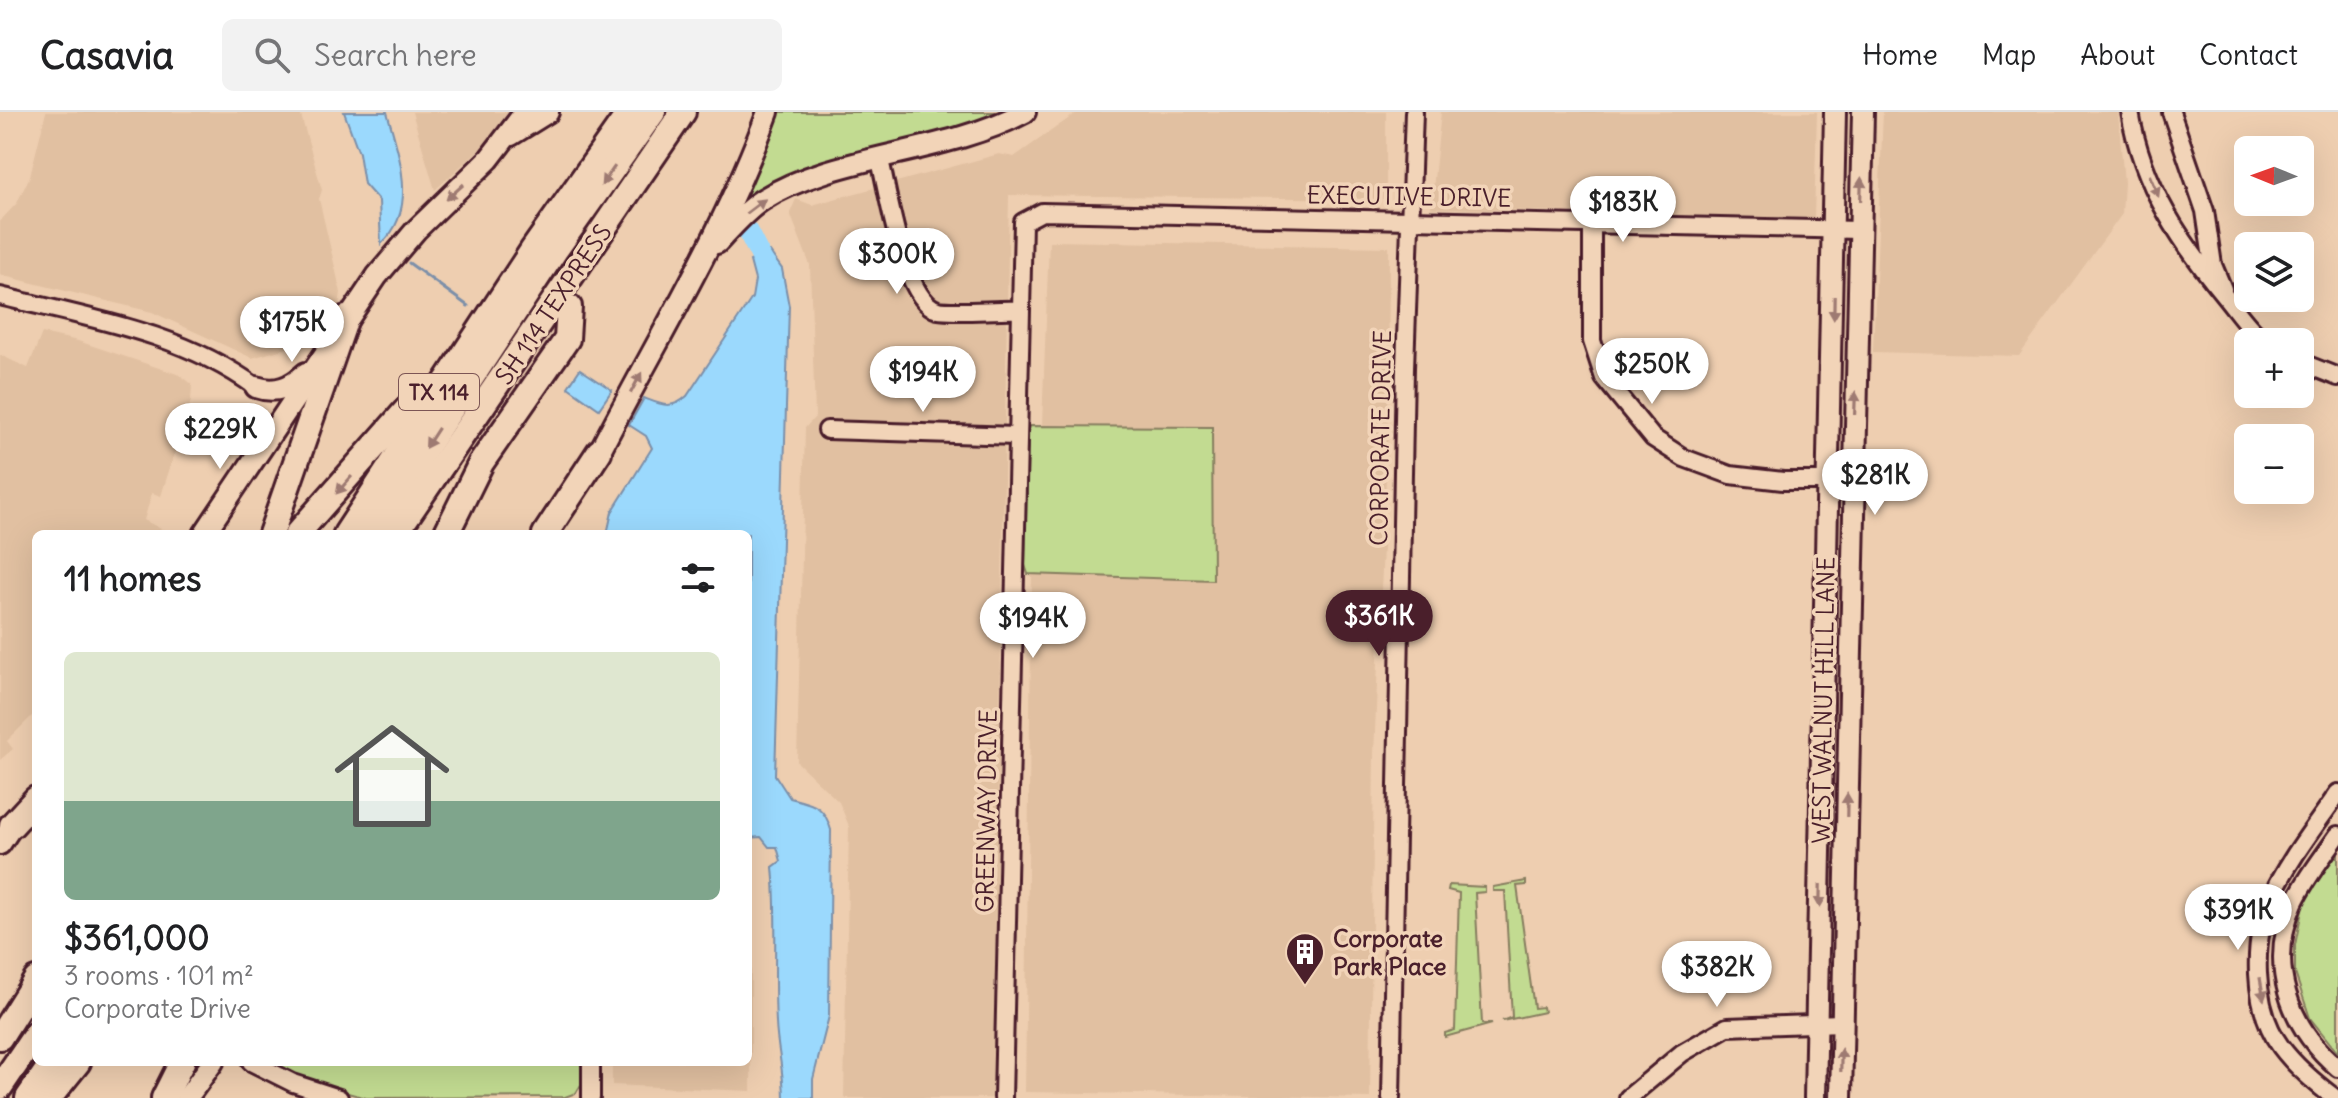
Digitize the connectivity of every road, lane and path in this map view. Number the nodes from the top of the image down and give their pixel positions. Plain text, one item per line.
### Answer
1 (525, 112) edge
2 (548, 112) edge
3 (630, 112) edge
4 (653, 112) edge
5 (683, 112) edge
6 (693, 112) edge
7 (768, 112) edge
8 (1025, 112) edge
9 (1835, 112) edge
10 (1863, 112) edge
11 (2130, 112) edge
12 (2171, 112) edge
13 (1413, 113) edge
14 (509, 135) junction
15 (880, 160) junction
16 (1053, 213) joint
17 (1411, 219) junction
18 (1592, 223) junction
19 (1835, 230) junction
20 (1859, 230) junction
21 (532, 251) junction
22 (701, 261) junction
23 (0, 296) edge
24 (2226, 298) junction
25 (569, 307) junction
26 (1018, 310) junction
27 (346, 318) junction
28 (2253, 328) edge
29 (322, 356) junction
30 (2314, 368) edge
31 (2338, 377) edge
32 (256, 387) junction
33 (827, 430) dead end
34 (273, 432) junction
35 (1017, 436) junction
36 (599, 452) junction
37 (1853, 481) junction
38 (1830, 482) junction
39 (207, 530) edge
40 (272, 530) edge
41 (301, 530) edge
42 (349, 530) edge
43 (372, 530) edge
44 (398, 530) edge
45 (418, 530) edge
46 (448, 530) edge
47 (548, 530) edge
48 (560, 530) edge
49 (2338, 793) edge
50 (32, 795) edge
51 (32, 804) edge
52 (6, 834) edge
53 (2338, 835) edge
54 (32, 986) edge
55 (32, 1009) edge
56 (1817, 1023) junction
57 (1842, 1023) junction
58 (0, 1037) edge
59 (32, 1040) edge
60 (0, 1056) edge
61 (32, 1063) edge
62 (50, 1066) edge
63 (75, 1066) edge
64 (180, 1066) edge
65 (210, 1066) edge
66 (259, 1066) edge
67 (591, 1066) edge
68 (2338, 1068) edge
69 (0, 1087) edge
70 (8, 1098) edge
71 (28, 1098) edge
72 (49, 1098) edge
73 (164, 1098) edge
74 (187, 1098) edge
75 (339, 1098) edge
76 (591, 1098) edge
77 (1003, 1098) edge
78 (1391, 1098) edge
79 (1628, 1098) edge
80 (1815, 1098) edge
81 (1841, 1098) edge
82 (2335, 1098) edge

1 - 14 main road
2 - 14 main road
3 - 21 highway, TX 114
4 -> 43 highway, SH 114 TEXPRESS
5 - 44 highway, SH 114 TEXPRESS
6 - 25 highway, TX 114
7 - 22 main road
8 - 15 main road
9 - 19 main road, WEST WALNUT HILL LANE
20 -> 10 main road, WEST WALNUT HILL LANE
11 -> 24 street
12 - 24 street
13 - 17 street, CORPORATE DRIVE
14 -> 27 main road
22 -> 15 main road
15 - 26 street
16 - 17 street, EXECUTIVE DRIVE
16 - 26 street, GREENWAY DRIVE
17 - 18 street, EXECUTIVE DRIVE
17 - 78 street, CORPORATE DRIVE
18 - 19 street, EXECUTIVE DRIVE
18 - 38 street
19 - 20 street, EXECUTIVE DRIVE
19 -> 38 main road, WEST WALNUT HILL LANE
37 -> 20 main road, WEST WALNUT HILL LANE
21 -> 41 highway
21 - 42 highway, TX 114
36 -> 22 main road
23 - 32 street
24 - 28 street
25 - 45 highway, TX 114
25 - 46 highway
26 - 35 street, GREENWAY DRIVE
27 - 29 main road
27 - 40 highway
29 - 32 main road
29 - 34 main road
30 - 31 street
32 - 34 main road
33 - 35 street
34 - 39 main road
35 - 77 street, GREENWAY DRIVE
36 - 47 highway
36 - 48 main road
37 - 38 street
57 -> 37 main road, WEST WALNUT HILL LANE
38 -> 56 main road, WEST WALNUT HILL LANE
49 -> 82 street
50 - 52 main road
51 - 52 highway
53 - 68 street
54 - 58 highway
55 - 60 highway
56 - 57 street
56 - 79 street
56 - 80 main road, WEST WALNUT HILL LANE
81 -> 57 main road, WEST WALNUT HILL LANE
59 - 69 highway
61 - 70 highway
62 - 71 highway
63 - 72 highway
64 - 73 highway
65 - 74 main road
66 - 75 street
67 - 76 street

